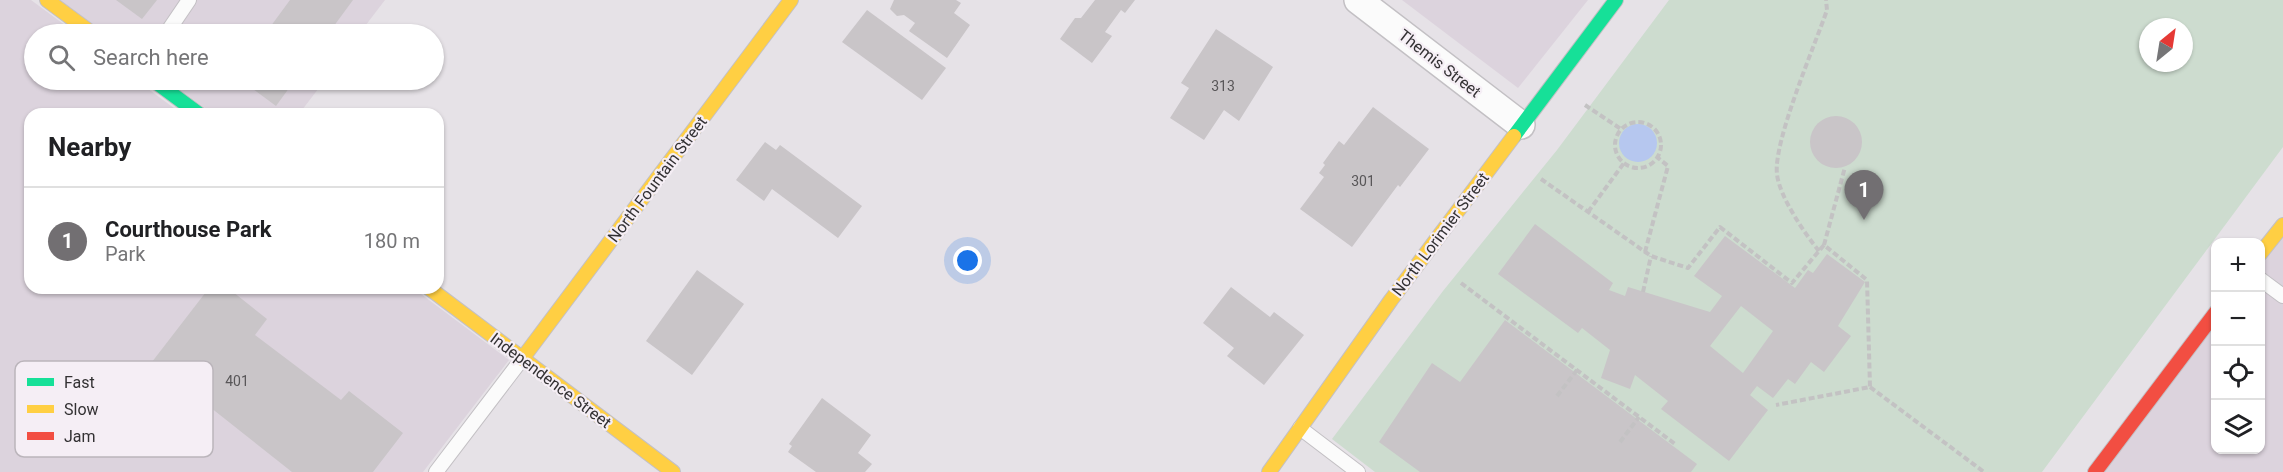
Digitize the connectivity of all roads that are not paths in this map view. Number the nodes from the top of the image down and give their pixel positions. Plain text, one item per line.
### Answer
1 (47, 0) edge
2 (189, 0) edge
3 (791, 0) edge
4 (1358, 0) edge
5 (1616, 0) edge
6 (79, 24) edge
7 (173, 24) edge
8 (167, 90) edge
9 (191, 108) edge
10 (1521, 125) junction
11 (2283, 225) edge
12 (2265, 248) edge
13 (2265, 283) edge
14 (437, 294) edge
15 (2283, 296) edge
16 (2211, 319) edge
17 (522, 358) junction
18 (1300, 428) junction
19 (436, 472) edge
20 (673, 472) edge
21 (1269, 472) edge
22 (1359, 472) edge
23 (2095, 472) edge

1 - 6 street
2 - 7 lane
3 - 17 street, North Fountain Street
4 - 10 street, Themis Street
5 - 10 street, North Lorimier Street
8 - 9 street
10 - 18 street, North Lorimier Street
11 - 12 street
13 - 15 lane
14 - 17 street, Independence Street
16 - 23 street
17 - 19 lane
17 - 20 street, Independence Street
18 - 21 street, North Lorimier Street
18 - 22 lane

